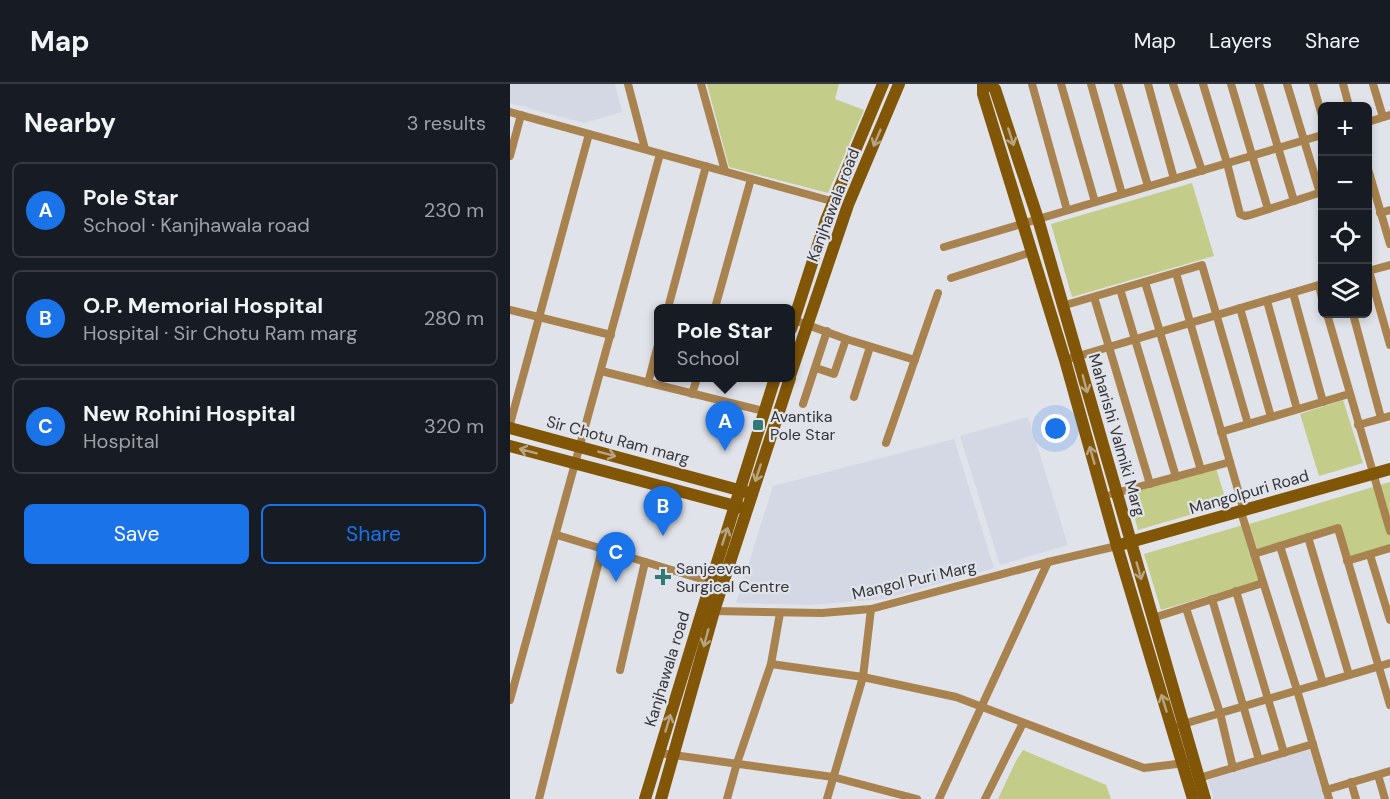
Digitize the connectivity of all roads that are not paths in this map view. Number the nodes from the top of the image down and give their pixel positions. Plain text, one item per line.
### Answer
1 (628, 84) edge
2 (701, 84) edge
3 (883, 84) edge
4 (899, 84) edge
5 (983, 84) edge
6 (989, 84) edge
7 (1032, 84) edge
8 (1061, 84) edge
9 (1090, 84) edge
10 (1118, 84) edge
11 (1148, 84) edge
12 (1173, 84) edge
13 (1203, 84) edge
14 (1232, 84) edge
15 (1259, 84) edge
16 (1287, 84) edge
17 (1313, 84) edge
18 (1343, 84) edge
19 (1374, 84) edge
20 (1319, 102) edge
21 (1348, 102) edge
22 (510, 112) edge
23 (521, 115) junction
24 (1386, 116) edge
25 (589, 134) junction
26 (1318, 136) edge
27 (1304, 140) junction
28 (1278, 147) junction
29 (645, 149) junction
30 (511, 150) edge
31 (660, 153) junction
32 (1252, 155) junction
33 (1227, 163) junction
34 (706, 166) junction
35 (725, 171) junction
36 (1202, 171) junction
37 (1174, 178) junction
38 (751, 179) junction
39 (1318, 183) edge
40 (1148, 186) junction
41 (1372, 188) edge
42 (1318, 193) edge
43 (1122, 194) junction
44 (1294, 201) junction
45 (835, 202) junction
46 (1095, 202) junction
47 (1268, 209) junction
48 (1067, 210) junction
49 (1390, 210) edge
50 (1380, 213) junction
51 (1038, 219) junction
52 (1023, 223) junction
53 (1390, 244) edge
54 (944, 247) dead end
55 (1032, 252) junction
56 (1390, 265) edge
57 (1372, 270) edge
58 (1053, 273) junction
59 (1176, 273) junction
60 (1040, 277) junction
61 (951, 278) dead end
62 (1145, 282) junction
63 (1372, 282) edge
64 (1318, 286) edge
65 (1120, 289) junction
66 (939, 293) dead end
67 (1293, 293) junction
68 (1094, 297) junction
69 (1267, 301) junction
70 (669, 304) edge
71 (717, 304) edge
72 (1062, 306) junction
73 (1240, 308) junction
74 (510, 310) edge
75 (1216, 315) junction
76 (539, 317) junction
77 (795, 318) edge
78 (1328, 318) edge
79 (1354, 318) edge
80 (1191, 323) junction
81 (795, 324) edge
82 (808, 324) junction
83 (827, 331) junction
84 (1161, 332) junction
85 (611, 335) junction
86 (846, 339) junction
87 (1136, 339) junction
88 (1390, 345) edge
89 (1110, 346) junction
90 (870, 347) junction
91 (1078, 356) junction
92 (654, 360) edge
93 (915, 360) junction
94 (1065, 360) junction
95 (795, 361) edge
96 (816, 368) junction
97 (601, 371) junction
98 (648, 382) junction
99 (695, 382) edge
100 (774, 382) edge
101 (787, 382) edge
102 (692, 394) junction
103 (1349, 394) junction
104 (854, 397) dead end
105 (1323, 402) junction
106 (803, 404) dead end
107 (1298, 409) junction
108 (764, 411) junction
109 (1270, 417) junction
110 (1386, 417) edge
111 (1248, 424) junction
112 (1358, 425) junction
113 (510, 426) edge
114 (1221, 432) junction
115 (886, 443) dead end
116 (510, 446) edge
117 (580, 447) junction
118 (1230, 462) junction
119 (576, 463) junction
120 (1390, 469) edge
121 (1201, 470) junction
122 (1372, 474) junction
123 (1176, 477) junction
124 (1150, 484) junction
125 (746, 492) junction
126 (1116, 494) junction
127 (1103, 495) junction
128 (741, 507) junction
129 (1242, 512) junction
130 (1390, 531) edge
131 (556, 535) junction
132 (1308, 537) junction
133 (1131, 542) junction
134 (1117, 546) junction
135 (1280, 546) junction
136 (1390, 548) edge
137 (603, 549) junction
138 (1254, 554) junction
139 (1370, 555) junction
140 (1347, 561) junction
141 (645, 562) junction
142 (1048, 562) junction
143 (711, 582) junction
144 (1263, 583) junction
145 (1236, 591) junction
146 (1212, 599) junction
147 (1186, 608) junction
148 (871, 609) junction
149 (714, 611) junction
150 (780, 613) junction
151 (1152, 618) junction
152 (1390, 620) edge
153 (1390, 663) edge
154 (771, 664) junction
155 (1379, 666) junction
156 (620, 670) dead end
157 (1349, 675) junction
158 (863, 677) junction
159 (1323, 683) junction
160 (1298, 690) junction
161 (1268, 699) junction
162 (510, 700) edge
163 (1390, 705) edge
164 (1243, 706) junction
165 (981, 707) junction
166 (1220, 713) junction
167 (1023, 723) junction
168 (1178, 725) junction
169 (1313, 744) junction
170 (659, 753) junction
171 (1284, 753) junction
172 (674, 756) junction
173 (1259, 760) junction
174 (1188, 762) junction
175 (737, 763) junction
176 (1233, 768) junction
177 (1390, 771) edge
178 (1378, 775) junction
179 (833, 777) junction
180 (1199, 778) junction
181 (1352, 782) junction
182 (1327, 794) edge
183 (539, 799) edge
184 (645, 799) edge
185 (661, 799) edge
186 (728, 799) edge
187 (827, 799) edge
188 (917, 799) edge
189 (939, 799) edge
190 (986, 799) edge
191 (1193, 799) edge
192 (1205, 799) edge
193 (1356, 799) edge
194 (1385, 799) edge

1 - 29 street
2 - 35 street
3 - 45 street, Kanjhawala road
4 -> 82 street, Kanjhawala road
5 - 52 street, Maharishi Valmiki Marg
6 -> 51 street, Maharishi Valmiki Marg
7 - 48 street
8 - 46 street
9 - 43 street
10 - 40 street
11 - 37 street
12 - 36 street
13 - 33 street
14 - 32 street
15 - 28 street
16 - 27 street
17 - 20 street
18 - 21 street
19 - 24 street
22 - 23 street
23 - 25 street
23 - 30 street
25 - 29 street
25 - 76 street
26 - 27 street
27 - 28 street
27 - 39 street
28 - 32 street
28 - 44 street
29 - 31 street
31 - 34 street
31 - 85 street
32 - 33 street
32 - 47 street
33 - 36 street
33 - 47 street
34 - 35 street
34 - 70 street
35 - 38 street
36 - 37 street
37 - 40 street
38 - 45 street
38 - 71 street
40 - 43 street
41 - 50 street
42 - 44 street
43 - 46 street
44 - 47 street
45 - 77 street, Kanjhawala road
46 - 48 street
48 - 51 street
49 - 50 street
50 - 53 street
51 - 52 street
51 - 58 street, Maharishi Valmiki Marg
52 - 54 street
52 - 55 street, Maharishi Valmiki Marg
55 - 60 street, Maharishi Valmiki Marg
55 - 61 street
56 - 57 street
58 - 60 street
58 - 72 street, Maharishi Valmiki Marg
59 - 62 street
59 - 75 street
59 - 80 street
60 - 94 street, Maharishi Valmiki Marg
62 - 65 street
62 - 84 street
63 - 88 street
64 - 67 street
65 - 68 street
65 - 87 street
66 - 93 street
67 - 69 street
67 - 105 street
68 - 72 street
68 - 89 street
69 - 73 street
69 - 107 street
72 - 91 street, Maharishi Valmiki Marg
73 - 75 street
73 - 109 street
74 - 76 street
75 - 80 street
75 - 111 street
76 - 85 street
76 - 113 street
78 - 103 street
79 - 110 street
80 - 84 street
80 - 114 street
81 - 82 street
82 - 83 street
82 - 95 street, Kanjhawala road
83 - 86 street
83 - 96 street
84 - 87 street
84 - 121 street
85 - 97 street
86 - 90 street
86 - 96 street
87 - 89 street
87 - 123 street
89 - 91 street
89 - 124 street
90 - 93 street
90 - 104 street
91 - 94 street
91 -> 126 street, Maharishi Valmiki Marg
92 - 98 street
93 - 115 street
127 -> 94 street, Maharishi Valmiki Marg
96 - 106 street
97 - 98 street
97 - 117 street
98 - 102 street
99 - 102 street
100 - 108 street, Kanjhawala road
101 -> 125 street, Kanjhawala road
102 - 108 street
103 - 105 street
103 - 112 street
105 - 107 street
107 - 109 street
108 - 125 street, Kanjhawala road
109 - 111 street
110 - 112 street
111 - 114 street
112 - 122 street
113 - 117 street, Sir Chotu Ram marg
114 - 118 street
119 -> 116 street, Sir Chotu Ram marg
117 - 119 street
117 -> 125 street, Sir Chotu Ram marg
118 - 121 street
118 - 129 street
119 - 128 street, Sir Chotu Ram marg
119 - 131 street
120 - 122 street, Mangolpuri Road
121 - 123 street
122 - 129 street, Mangolpuri Road
122 - 130 street
123 - 124 street
124 - 126 street
125 - 128 street, Kanjhawala road
126 - 127 street
126 - 133 street, Maharishi Valmiki Marg
127 - 134 street, Maharishi Valmiki Marg
143 -> 128 street, Kanjhawala road
128 - 149 street, Kanjhawala road
129 - 133 street, Mangolpuri Road
129 - 138 street
131 - 137 street
131 - 162 street
132 - 135 street
132 - 140 street
132 - 157 street
133 - 134 street, Mangolpuri Road
133 -> 151 street, Maharishi Valmiki Marg
134 - 142 street, Mangol Puri Marg
168 -> 134 street, Maharishi Valmiki Marg
135 - 138 street
135 - 159 street
136 - 139 street
137 - 141 street
137 - 183 street
138 - 144 street
139 - 140 street
139 - 152 street
140 - 155 street
141 - 143 street
141 - 156 street
142 - 148 street, Mangol Puri Marg
142 - 165 street
170 -> 143 street, Kanjhawala road
144 - 145 street
144 - 160 street
145 - 146 street
145 - 161 street
146 - 147 street
146 - 164 street
147 - 151 street
147 - 166 street
148 - 150 street, Mangol Puri Marg
148 - 158 street
149 - 150 street, Mangol Puri Marg
149 -> 172 street, Kanjhawala road
150 - 154 street
151 - 168 street, Maharishi Valmiki Marg
153 - 155 street
154 - 158 street
154 - 175 street
155 - 157 street
155 - 163 street
157 - 159 street
158 - 165 street
158 - 179 street
159 - 160 street
160 - 161 street
160 - 169 street
161 - 164 street
161 - 171 street
164 - 166 street
164 - 173 street
165 - 167 street
165 - 189 street
166 - 168 street
166 - 176 street
167 - 174 street
167 - 190 street
168 - 174 street, Maharishi Valmiki Marg
169 - 171 street
169 - 182 street
170 - 172 street
170 - 184 street, Kanjhawala road
171 - 173 street
172 - 175 street
172 - 185 street, Kanjhawala road
173 - 176 street
174 - 180 street, Maharishi Valmiki Marg
174 - 191 street, Maharishi Valmiki Marg
175 - 179 street
175 - 186 street
176 - 180 street
177 - 178 street
178 - 181 street
178 - 194 street
179 - 187 street
179 - 188 street
180 - 192 street, Maharishi Valmiki Marg
181 - 182 street
181 - 193 street

